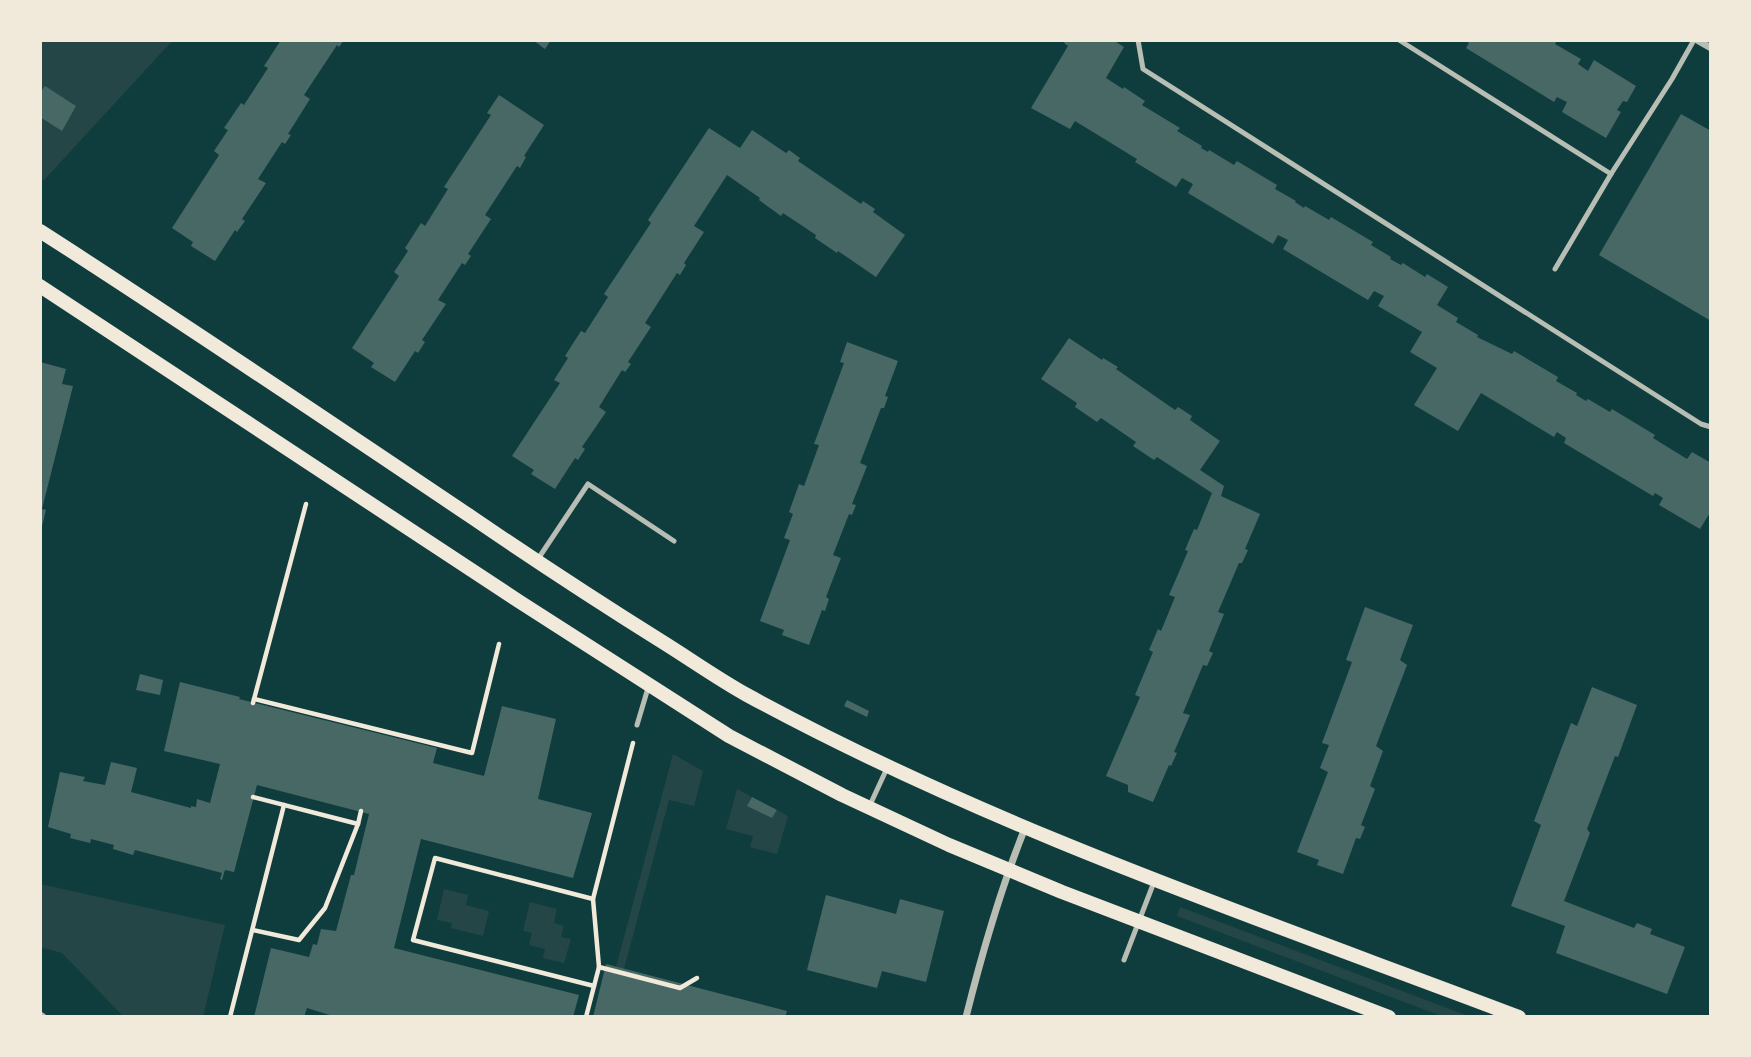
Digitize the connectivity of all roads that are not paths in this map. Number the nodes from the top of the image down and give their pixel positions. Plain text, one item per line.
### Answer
1 (1138, 40) edge
2 (1399, 40) edge
3 (1695, 40) edge
4 (1711, 48) edge
5 (1611, 174) junction
6 (40, 231) edge
7 (1555, 269) dead end
8 (40, 286) edge
9 (1711, 427) edge
10 (674, 541) dead end
11 (537, 562) junction
12 (649, 685) junction
13 (637, 725) road end
14 (888, 766) junction
15 (869, 808) junction
16 (1025, 828) junction
17 (1009, 869) junction
18 (1155, 880) junction
19 (1139, 922) junction
20 (1124, 960) dead end
21 (966, 1017) edge
22 (1389, 1017) edge
23 (1519, 1017) edge

1 - 9 lane
2 - 5 lane
3 - 4 street
3 - 5 lane
5 - 7 lane
6 - 11 main road
8 - 12 main road
10 - 11 lane
11 - 14 main road
12 - 13 lane
12 - 15 main road
14 - 15 lane
14 - 16 main road
15 - 17 main road
16 - 17 street
16 - 18 main road
17 - 19 main road
17 - 21 street
18 - 19 lane
18 - 23 main road
19 - 20 lane
19 - 22 main road

